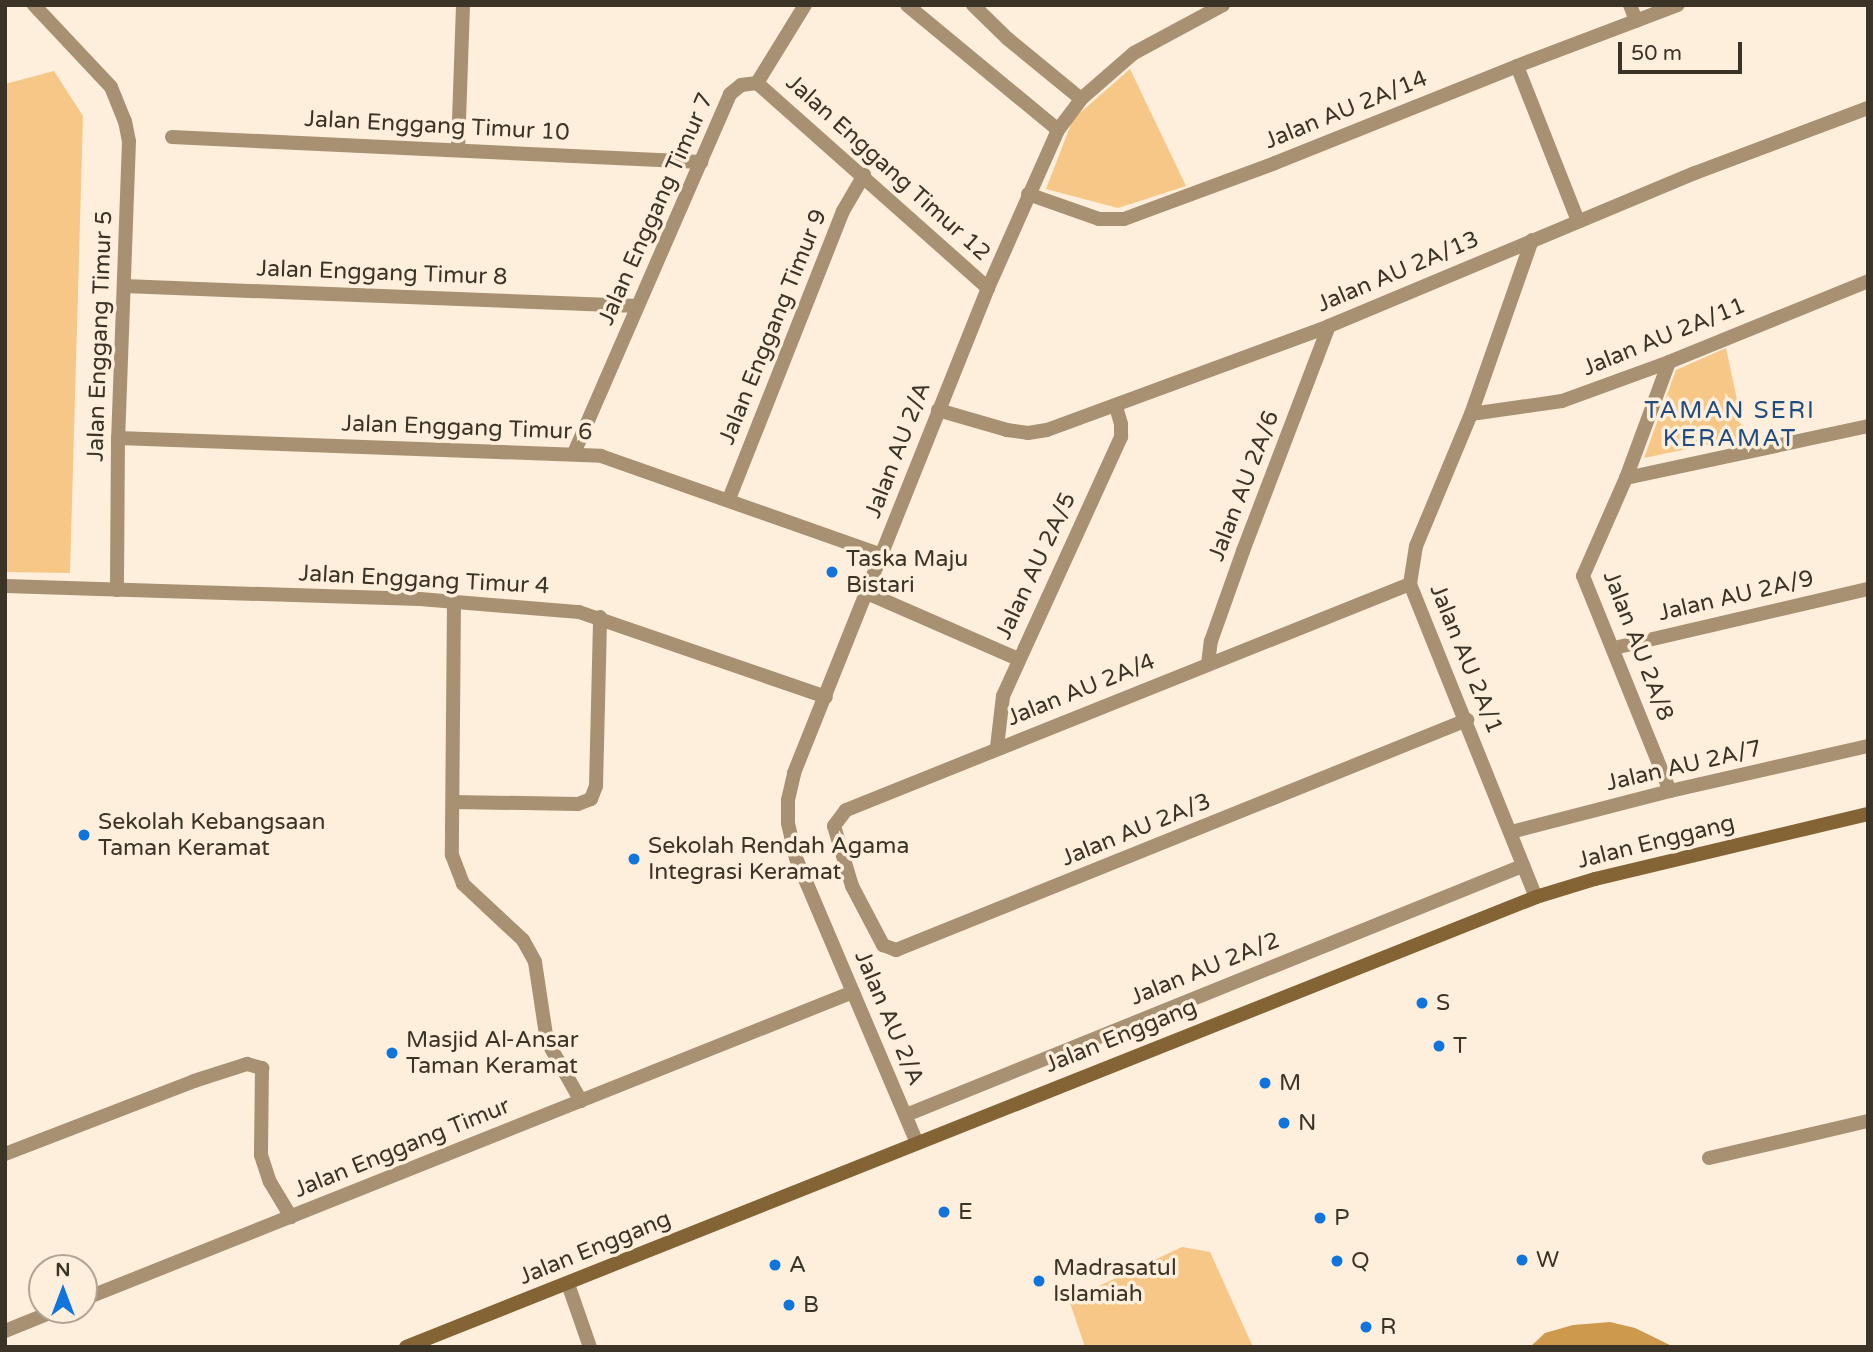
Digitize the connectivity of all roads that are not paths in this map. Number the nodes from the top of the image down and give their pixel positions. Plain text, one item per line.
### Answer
1 (34, 5) edge
2 (463, 5) edge
3 (805, 5) edge
4 (907, 5) edge
5 (973, 5) edge
6 (1223, 5) edge
7 (1630, 5) edge
8 (1678, 5) edge
9 (1636, 21) junction
10 (1517, 66) junction
11 (757, 83) junction
12 (1081, 99) junction
13 (1868, 108) edge
14 (1058, 130) junction
15 (172, 137) dead end
16 (458, 149) junction
17 (701, 162) junction
18 (864, 175) junction
19 (1028, 194) junction
20 (1578, 221) junction
21 (1532, 240) junction
22 (1868, 281) edge
23 (124, 286) junction
24 (988, 288) junction
25 (638, 306) junction
26 (1329, 326) junction
27 (1670, 362) junction
28 (1116, 406) junction
29 (938, 411) junction
30 (1471, 414) junction
31 (1868, 426) edge
32 (118, 438) junction
33 (575, 453) junction
34 (1626, 478) junction
35 (729, 499) junction
36 (882, 555) junction
37 (1410, 584) junction
38 (5, 586) edge
39 (1868, 589) edge
40 (117, 590) junction
41 (867, 593) junction
42 (454, 602) junction
43 (600, 617) junction
44 (1614, 648) junction
45 (1018, 659) junction
46 (1208, 664) junction
47 (826, 697) junction
48 (1466, 720) junction
49 (1868, 746) edge
50 (997, 747) junction
51 (1670, 791) junction
52 (453, 802) junction
53 (1868, 814) edge
54 (1511, 832) junction
55 (1522, 866) junction
56 (852, 886) joint
57 (1536, 897) junction
58 (853, 992) junction
59 (581, 1101) junction
60 (906, 1115) junction
61 (1868, 1121) edge
62 (918, 1143) junction
63 (5, 1154) edge
64 (1709, 1157) dead end
65 (291, 1217) junction
66 (568, 1284) junction
67 (98, 1293) edge
68 (28, 1322) edge
69 (5, 1331) edge
70 (411, 1346) edge
71 (590, 1347) edge

1 - 23 street, Jalan Enggang Timur 5
2 - 16 street
3 - 11 street
4 - 14 street
5 - 12 street
6 - 12 street, Jalan AU 2/A
7 - 9 street
8 - 9 street, Jalan AU 2A/14
9 - 10 street, Jalan AU 2A/14
10 - 19 street, Jalan AU 2A/14
10 - 20 street
11 - 17 street, Jalan Enggang Timur 7
11 - 18 street, Jalan Enggang Timur 12
12 - 14 street, Jalan AU 2/A
13 - 20 street, Jalan AU 2A/13
14 - 19 street, Jalan AU 2/A
15 - 16 street, Jalan Enggang Timur 10
16 - 17 street, Jalan Enggang Timur 10
17 - 25 street, Jalan Enggang Timur 7
18 - 24 street, Jalan Enggang Timur 12
18 - 35 street, Jalan Enggang Timur 9
19 - 24 street, Jalan AU 2/A
20 - 21 street, Jalan AU 2A/13
21 - 26 street, Jalan AU 2A/13
21 - 30 street, Jalan AU 2A/1
22 - 27 street, Jalan AU 2A/11
23 - 25 street, Jalan Enggang Timur 8
23 - 32 street, Jalan Enggang Timur 5
24 - 29 street, Jalan AU 2/A
25 - 33 street, Jalan Enggang Timur 7
26 - 28 street, Jalan AU 2A/13
26 - 46 street, Jalan AU 2A/6
27 - 30 street, Jalan AU 2A/11
27 - 34 street, Jalan AU 2A/8
28 - 29 street, Jalan AU 2A/13
28 - 45 street, Jalan AU 2A/5
29 - 36 street, Jalan AU 2/A
30 - 37 street, Jalan AU 2A/1
31 - 34 street
32 - 33 street, Jalan Enggang Timur 6
32 - 40 street, Jalan Enggang Timur 5
33 - 35 street, Jalan Enggang Timur 6
34 - 44 street, Jalan AU 2A/8
35 - 36 street, Jalan Enggang Timur 6
36 - 41 street, Jalan AU 2/A
37 - 46 street, Jalan AU 2A/4
37 - 48 street, Jalan AU 2A/1
38 - 40 street, Jalan Enggang Timur 4
39 - 44 street, Jalan AU 2A/9
40 - 42 street, Jalan Enggang Timur 4
41 - 45 street
41 - 47 street, Jalan AU 2/A
42 - 43 street, Jalan Enggang Timur 4
42 - 52 street
43 - 47 street, Jalan Enggang Timur 4
43 - 52 street
44 - 51 street, Jalan AU 2A/8
45 - 50 street, Jalan AU 2A/5
46 - 50 street, Jalan AU 2A/4
47 - 58 street, Jalan AU 2/A
48 - 54 street, Jalan AU 2A/1
48 - 56 street, Jalan AU 2A/3
49 - 51 street, Jalan AU 2A/7
50 - 56 street, Jalan AU 2A/4
51 - 54 street, Jalan AU 2A/7
52 - 59 street
53 - 57 main road, Jalan Enggang
54 - 55 street, Jalan AU 2A/1
55 - 57 street, Jalan AU 2A/1
55 - 60 street, Jalan AU 2A/2
57 - 62 main road, Jalan Enggang
58 - 59 street, Jalan Enggang Timur
58 - 60 street, Jalan AU 2/A
59 - 65 street, Jalan Enggang Timur
60 - 62 street, Jalan AU 2/A
61 - 64 street
62 - 66 main road, Jalan Enggang
63 - 65 street
65 - 67 street, Jalan Enggang Timur
66 - 70 main road, Jalan Enggang
66 - 71 street
68 - 69 street

